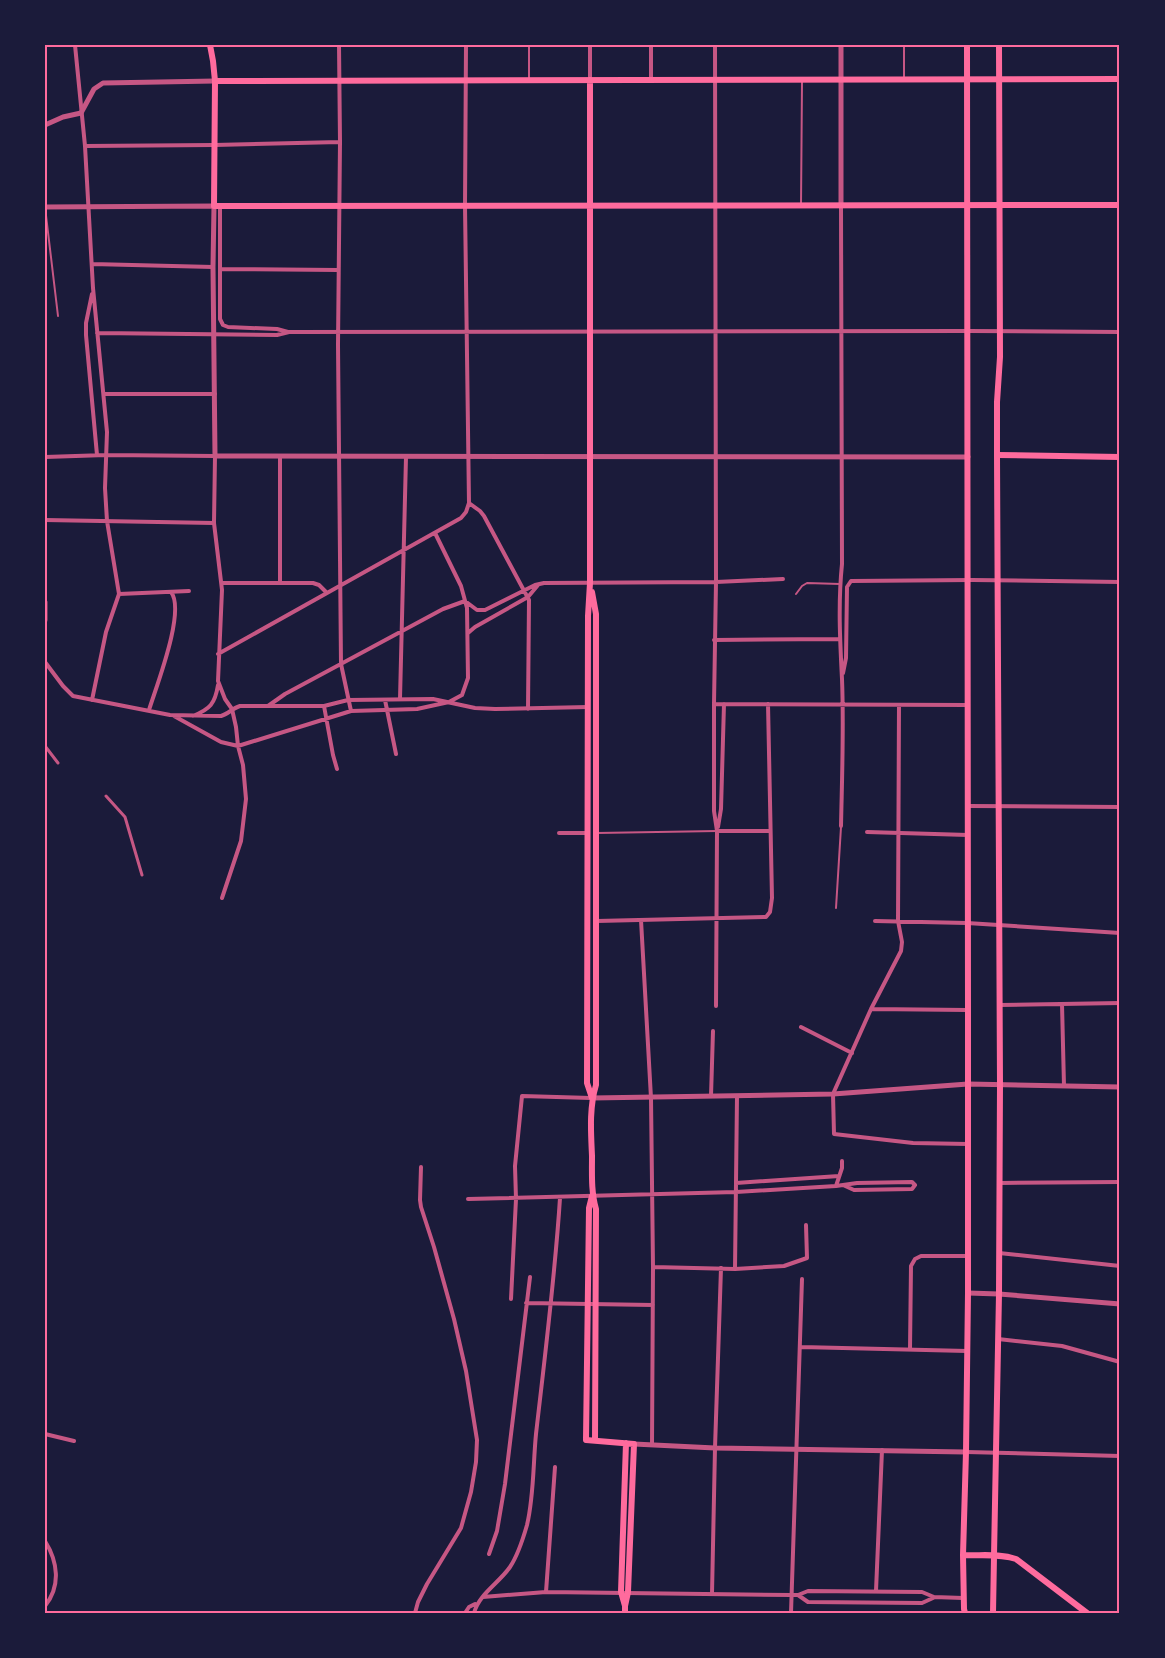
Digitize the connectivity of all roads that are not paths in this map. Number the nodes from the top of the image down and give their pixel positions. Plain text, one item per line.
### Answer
1 (75, 45) edge
2 (212, 45) edge
3 (339, 45) edge
4 (466, 45) edge
5 (529, 45) edge
6 (590, 45) edge
7 (651, 45) edge
8 (715, 45) edge
9 (841, 45) edge
10 (904, 45) edge
11 (967, 45) edge
12 (999, 45) edge
13 (841, 79) junction
14 (904, 79) junction
15 (967, 79) junction
16 (999, 79) junction
17 (1120, 79) edge
18 (590, 80) junction
19 (651, 80) junction
20 (714, 80) junction
21 (802, 80) junction
22 (215, 81) junction
23 (340, 81) junction
24 (465, 81) junction
25 (529, 81) junction
26 (81, 113) junction
27 (45, 125) edge
28 (340, 142) junction
29 (214, 145) junction
30 (85, 146) junction
31 (715, 205) junction
32 (801, 205) junction
33 (841, 205) junction
34 (967, 205) junction
35 (1000, 205) junction
36 (1120, 205) edge
37 (217, 206) junction
38 (339, 206) junction
39 (465, 206) junction
40 (590, 206) junction
41 (45, 207) edge
42 (89, 207) junction
43 (92, 264) junction
44 (213, 267) junction
45 (221, 269) junction
46 (338, 270) junction
47 (93, 288) junction
48 (58, 316) dead end
49 (715, 331) junction
50 (968, 331) junction
51 (1000, 331) junction
52 (289, 332) junction
53 (466, 332) junction
54 (591, 332) junction
55 (841, 332) junction
56 (1120, 332) edge
57 (98, 333) junction
58 (338, 333) junction
59 (214, 334) junction
60 (104, 394) junction
61 (215, 394) junction
62 (97, 455) junction
63 (106, 455) junction
64 (997, 455) junction
65 (215, 456) junction
66 (280, 456) junction
67 (716, 456) junction
68 (841, 456) junction
69 (45, 457) edge
70 (339, 457) junction
71 (406, 457) junction
72 (467, 457) junction
73 (591, 457) junction
74 (968, 457) junction
75 (1120, 457) edge
76 (469, 503) junction
77 (45, 520) edge
78 (107, 521) junction
79 (214, 523) junction
80 (435, 533) junction
81 (404, 550) junction
82 (783, 579) dead end
83 (969, 580) junction
84 (998, 581) junction
85 (716, 582) junction
86 (1120, 582) edge
87 (222, 583) junction
88 (280, 583) junction
89 (591, 583) junction
90 (539, 584) junction
91 (840, 584) junction
92 (340, 586) junction
93 (525, 590) junction
94 (189, 591) dead end
95 (171, 592) junction
96 (326, 592) junction
97 (119, 594) junction
98 (796, 594) dead end
99 (528, 597) junction
100 (45, 600) edge
101 (465, 601) junction
102 (45, 624) edge
103 (401, 632) junction
104 (468, 633) junction
105 (839, 639) junction
106 (714, 640) junction
107 (218, 654) junction
108 (45, 662) edge
109 (341, 664) junction
110 (842, 678) junction
111 (218, 684) junction
112 (400, 699) junction
113 (92, 700) junction
114 (348, 700) junction
115 (385, 700) junction
116 (449, 702) junction
117 (714, 704) junction
118 (724, 704) junction
119 (768, 704) junction
120 (842, 705) junction
121 (899, 705) junction
122 (968, 705) junction
123 (267, 706) junction
124 (324, 706) junction
125 (588, 706) junction
126 (232, 709) junction
127 (528, 709) junction
128 (148, 710) junction
129 (388, 710) junction
130 (351, 711) junction
131 (172, 715) junction
132 (190, 717) junction
133 (326, 719) junction
134 (45, 746) edge
135 (238, 746) junction
136 (396, 754) dead end
137 (58, 763) dead end
138 (337, 769) dead end
139 (106, 796) dead end
140 (968, 806) junction
141 (999, 806) junction
142 (1120, 807) edge
143 (842, 826) joint
144 (717, 831) junction
145 (770, 831) junction
146 (867, 832) dead end
147 (559, 833) dead end
148 (588, 833) junction
149 (597, 833) junction
150 (899, 833) junction
151 (968, 835) junction
152 (142, 875) dead end
153 (222, 898) dead end
154 (836, 908) dead end
155 (717, 918) junction
156 (641, 920) junction
157 (597, 921) junction
158 (875, 921) dead end
159 (898, 921) junction
160 (967, 923) junction
161 (999, 926) junction
162 (1120, 933) edge
163 (1120, 1003) edge
164 (1062, 1004) junction
165 (999, 1005) junction
166 (716, 1006) dead end
167 (871, 1010) junction
168 (968, 1010) junction
169 (801, 1027) dead end
170 (713, 1031) dead end
171 (852, 1053) junction
172 (968, 1084) junction
173 (1000, 1085) junction
174 (1064, 1086) junction
175 (1120, 1087) edge
176 (833, 1094) junction
177 (737, 1096) junction
178 (711, 1097) junction
179 (592, 1098) junction
180 (651, 1098) junction
181 (968, 1144) junction
182 (842, 1161) dead end
183 (421, 1167) dead end
184 (839, 1176) junction
185 (1120, 1182) edge
186 (736, 1183) junction
187 (999, 1183) junction
188 (843, 1185) junction
189 (836, 1186) junction
190 (736, 1192) junction
191 (653, 1195) junction
192 (592, 1196) junction
193 (560, 1198) junction
194 (468, 1199) dead end
195 (516, 1199) junction
196 (806, 1225) dead end
197 (999, 1252) junction
198 (968, 1256) junction
199 (1120, 1266) edge
200 (653, 1267) junction
201 (721, 1268) junction
202 (735, 1269) junction
203 (530, 1277) dead end
204 (802, 1279) dead end
205 (968, 1293) junction
206 (999, 1294) junction
207 (511, 1299) dead end
208 (526, 1303) junction
209 (552, 1304) junction
210 (1120, 1304) edge
211 (592, 1305) junction
212 (653, 1305) junction
213 (998, 1339) junction
214 (801, 1347) junction
215 (910, 1349) junction
216 (967, 1351) junction
217 (1120, 1362) edge
218 (45, 1434) edge
219 (595, 1440) junction
220 (74, 1441) dead end
221 (626, 1443) junction
222 (634, 1444) junction
223 (652, 1445) junction
224 (715, 1448) junction
225 (797, 1449) junction
226 (882, 1450) junction
227 (966, 1452) junction
228 (996, 1452) junction
229 (1120, 1456) edge
230 (555, 1467) dead end
231 (45, 1541) edge
232 (489, 1554) dead end
233 (963, 1555) junction
234 (994, 1556) junction
235 (876, 1590) junction
236 (546, 1592) junction
237 (625, 1592) junction
238 (712, 1594) junction
239 (791, 1595) junction
240 (798, 1595) junction
241 (483, 1597) junction
242 (934, 1598) junction
243 (963, 1598) junction
244 (476, 1604) junction
245 (45, 1606) edge
246 (625, 1610) edge
247 (964, 1612) edge
248 (415, 1613) edge
249 (465, 1613) edge
250 (474, 1613) edge
251 (791, 1613) edge
252 (993, 1613) edge
253 (1088, 1613) edge

1 - 26 street
2 - 22 main road
3 - 23 street
4 - 24 street
5 - 25 lane
6 - 18 street
7 - 19 street
8 - 20 street
9 - 13 street
10 - 14 lane
11 - 15 main road
12 - 16 main road
13 - 14 main road
13 - 21 main road
13 - 33 street
14 - 15 main road
15 - 16 main road
15 - 34 main road
16 - 17 main road
16 - 35 main road
18 - 19 main road
18 - 25 main road
18 - 40 main road
19 - 20 main road
20 - 21 main road
20 - 31 street
21 - 32 lane
22 - 23 main road
22 - 26 street
22 - 29 main road
23 - 24 main road
23 - 28 street
24 - 25 main road
24 - 39 street
26 - 27 street
26 - 30 street
28 - 29 street
28 - 38 street
29 - 30 street
29 - 37 main road
30 - 42 street
31 - 32 main road
31 - 40 main road
31 - 49 street
32 - 33 main road
33 - 34 main road
33 - 55 street
34 - 35 main road
34 - 50 main road
35 - 36 main road
35 - 51 main road
37 - 38 main road
37 - 42 street
37 - 44 street
37 - 45 street
38 - 39 main road
38 - 46 street
39 - 40 main road
39 - 53 street
40 - 54 main road
41 - 42 street
41 - 48 lane
42 - 43 street
43 - 44 street
43 - 47 street
44 - 59 street
45 - 46 street
45 - 52 street
46 - 58 street
47 - 57 street
47 - 62 street
49 - 54 street
49 - 55 street
49 - 67 street
50 - 51 street
50 - 55 street
50 - 74 main road
51 - 56 street
51 - 64 main road
52 - 58 street
52 - 59 street
53 - 54 street
53 - 58 street
53 - 72 street
54 - 73 main road
55 - 68 street
57 - 59 street
57 - 60 street
58 - 70 street
59 - 61 street
60 - 61 street
60 - 63 street
61 - 65 street
62 - 63 street
62 - 69 street
63 - 65 street
63 - 78 street
64 - 75 main road
64 - 84 main road
65 - 66 street
65 - 79 street
66 - 70 street
66 - 88 street
67 - 68 street
67 - 73 street
67 - 85 street
68 - 74 street
68 - 91 street
70 - 71 street
70 - 92 street
71 - 72 street
71 - 81 street
72 - 73 street
72 - 76 street
73 - 89 main road
74 - 83 main road
76 - 80 street
76 - 93 street
77 - 78 street
78 - 79 street
78 - 97 street
79 - 87 street
80 - 81 street
80 - 101 street
81 - 92 street
81 - 103 street
82 - 85 street
83 - 84 street
83 - 110 street
83 - 122 main road
84 - 86 street
84 - 141 main road
85 - 89 street
85 - 106 street
87 - 88 street
87 - 107 street
88 - 96 street
89 - 90 street
89 - 125 main road
89 - 149 main road
90 - 93 street
90 - 99 street
91 - 98 lane
91 - 105 street
92 - 96 street
92 - 109 street
93 - 99 street
93 - 101 street
94 - 95 street
95 - 97 street
95 - 128 street
96 - 107 street
97 - 113 street
99 - 104 street
99 - 127 street
100 - 102 street
101 - 103 street
101 - 104 street
103 - 109 street
103 - 112 street
104 - 116 street
105 - 106 street
105 - 110 street
106 - 117 street
107 - 111 street
108 - 113 street
109 - 114 street
109 - 123 street
110 - 120 street
111 - 126 street
111 - 132 street
112 - 115 street
112 - 116 street
113 - 128 street
114 - 115 street
114 - 124 street
114 - 130 street
115 - 129 street
116 - 127 street
116 - 129 street
117 - 118 street
117 - 144 street
118 - 119 street
118 - 144 street
119 - 120 street
119 - 145 street
120 - 121 street
120 - 143 street
121 - 122 street
121 - 150 street
122 - 140 main road
123 - 124 street
123 - 126 street
124 - 133 street
125 - 127 street
125 - 148 main road
126 - 132 street
126 - 135 street
128 - 131 street
129 - 130 street
129 - 136 street
130 - 133 street
131 - 132 street
131 - 135 street
133 - 135 street
133 - 138 street
134 - 137 street
135 - 153 street
139 - 152 street
140 - 141 street
140 - 151 main road
141 - 142 street
141 - 161 main road
143 - 154 lane
144 - 145 street
144 - 149 lane
144 - 155 street
145 - 155 street
146 - 150 street
147 - 148 street
148 - 179 main road
149 - 157 main road
150 - 151 street
150 - 159 street
151 - 160 main road
155 - 156 street
155 - 166 street
156 - 157 street
156 - 180 street
157 - 179 main road
158 - 159 street
159 - 160 street
159 - 167 street
160 - 161 street
160 - 168 main road
161 - 162 street
161 - 165 main road
163 - 164 street
164 - 165 street
164 - 174 street
165 - 173 main road
167 - 168 street
167 - 171 street
168 - 172 main road
169 - 171 street
170 - 178 street
171 - 176 street
172 - 173 street
172 - 176 street
172 - 181 main road
173 - 174 street
173 - 187 main road
174 - 175 street
176 - 177 street
176 - 181 street
177 - 178 street
177 - 186 street
178 - 180 street
179 - 180 street
179 - 192 main road
179 - 195 street
180 - 191 street
181 - 198 main road
182 - 184 street
183 - 248 street
184 - 186 street
184 - 189 street
185 - 187 street
186 - 190 street
187 - 197 main road
188 - 188 street
188 - 189 street
189 - 190 street
190 - 191 street
190 - 202 street
191 - 192 street
191 - 200 street
192 - 193 street
192 - 211 main road
193 - 195 street
193 - 209 street
194 - 195 street
195 - 207 street
196 - 202 street
197 - 199 street
197 - 206 main road
198 - 205 main road
198 - 215 street
200 - 201 street
200 - 212 street
201 - 202 street
201 - 224 street
203 - 208 street
204 - 214 street
205 - 206 street
205 - 216 main road
206 - 210 street
206 - 213 main road
208 - 209 street
208 - 232 street
209 - 211 street
209 - 241 street
211 - 212 street
211 - 219 main road
211 - 219 main road
212 - 223 street
213 - 217 street
213 - 228 main road
214 - 215 street
214 - 225 street
215 - 216 street
216 - 227 main road
218 - 220 street
219 - 221 main road
221 - 222 main road
221 - 237 main road
222 - 223 street
222 - 237 main road
223 - 224 street
224 - 225 street
224 - 238 street
225 - 226 street
225 - 239 street
226 - 227 street
226 - 235 street
227 - 228 street
227 - 233 main road
228 - 229 street
228 - 234 main road
230 - 236 street
231 - 245 street
233 - 234 main road
233 - 243 main road
234 - 252 main road
234 - 253 main road
235 - 240 street
235 - 242 street
236 - 237 street
236 - 241 street
237 - 238 street
237 - 246 main road
238 - 239 street
239 - 240 street
239 - 251 street
240 - 242 street
241 - 244 street
242 - 243 street
243 - 247 main road
244 - 249 street
244 - 250 street

